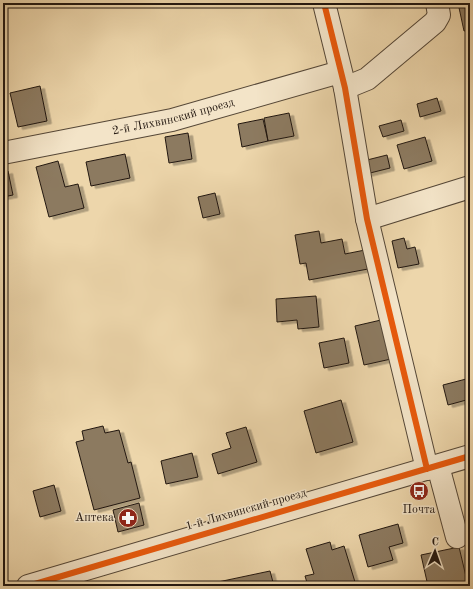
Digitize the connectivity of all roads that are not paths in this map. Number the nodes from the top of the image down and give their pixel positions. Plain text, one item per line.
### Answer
1 (324, 3) edge
2 (437, 3) edge
3 (342, 80) junction
4 (3, 152) edge
5 (470, 187) edge
6 (367, 219) junction
7 (470, 456) edge
8 (432, 467) junction
9 (457, 537) dead end
10 (28, 586) edge

1 - 3 street
2 - 3 street, 2-й Лихвинский проезд
3 - 4 street, 2-й Лихвинский проезд
3 - 6 street
5 - 6 street
6 - 8 street
7 - 8 street, 1-й Лихвинский проезд
8 - 9 street
8 - 10 street, 1-й Лихвинский проезд

